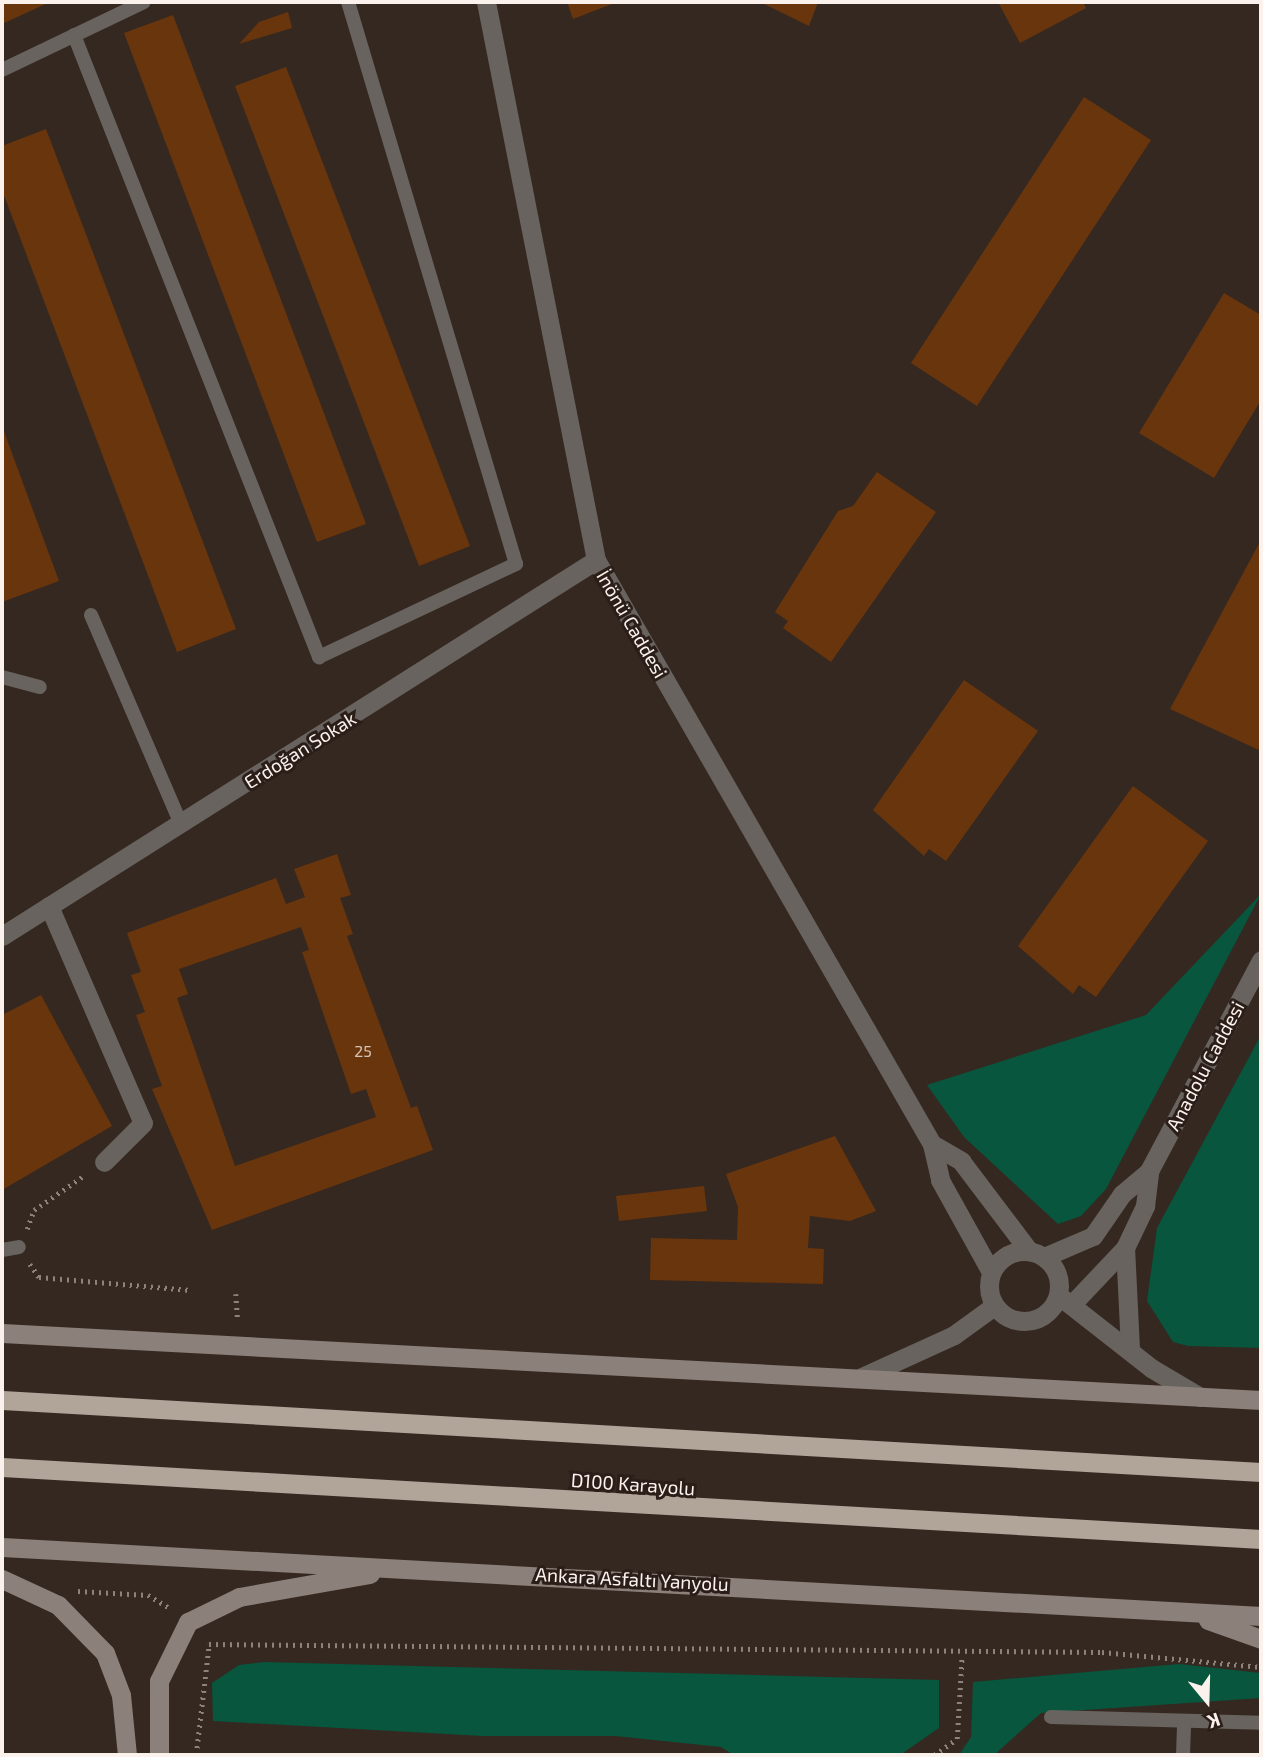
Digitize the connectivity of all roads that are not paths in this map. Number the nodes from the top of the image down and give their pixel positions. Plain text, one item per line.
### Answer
1 (144, 2) edge
2 (348, 2) edge
3 (486, 2) edge
4 (74, 35) junction
5 (2, 69) edge
6 (596, 561) junction
7 (91, 615) dead end
8 (2, 677) edge
9 (40, 687) dead end
10 (181, 824) junction
11 (49, 906) junction
12 (2, 936) edge
13 (1261, 960) edge
14 (932, 1144) junction
15 (104, 1162) road end
16 (1149, 1171) junction
17 (19, 1247) road end
18 (1125, 1248) junction
19 (2, 1250) edge
20 (1036, 1254) junction
21 (991, 1272) junction
22 (1066, 1298) junction
23 (994, 1306) junction
24 (2, 1333) edge
25 (1130, 1349) junction
26 (862, 1377) junction
27 (1200, 1397) junction
28 (1259, 1399) edge
29 (2, 1400) edge
30 (2, 1467) edge
31 (1261, 1472) edge
32 (1261, 1539) edge
33 (2, 1547) edge
34 (411, 1568) junction
35 (2, 1579) edge
36 (1188, 1612) junction
37 (1261, 1616) edge
38 (1261, 1639) edge
39 (1051, 1717) dead end
40 (1184, 1722) junction
41 (1261, 1723) edge
42 (127, 1755) edge
43 (159, 1755) edge
44 (1183, 1755) edge

1 - 4 lane
2 - 4 lane
3 - 6 street, İnönü Caddesi
4 - 5 lane
6 - 10 street, Erdoğan Sokak
6 - 14 street, İnönü Caddesi
7 - 10 lane
8 - 9 lane
10 - 11 street, Erdoğan Sokak
11 - 12 street, Erdoğan Sokak
11 - 15 street
13 - 16 street, Anadolu Caddesi
14 - 20 street, İnönü Caddesi
14 - 21 street, İnönü Caddesi
16 - 18 street, Anadolu Caddesi
16 - 20 street, Anadolu Caddesi
17 - 19 lane
18 - 22 street
18 - 25 street, Anadolu Caddesi
20 - 21 street
20 - 22 street
21 - 23 street
22 - 23 street
22 - 25 street
23 - 26 street
24 - 26 main road
25 - 27 street
26 - 27 main road
27 - 28 main road
29 - 31 highway
30 - 32 highway, D100 Karayolu
33 - 34 main road, Ankara Asfaltı Yanyolu
34 - 36 main road, Ankara Asfaltı Yanyolu
34 - 43 main road
35 - 42 main road
36 - 37 main road, Ankara Asfaltı Yanyolu
36 - 38 main road
39 - 40 lane
40 - 41 lane
40 - 44 lane

